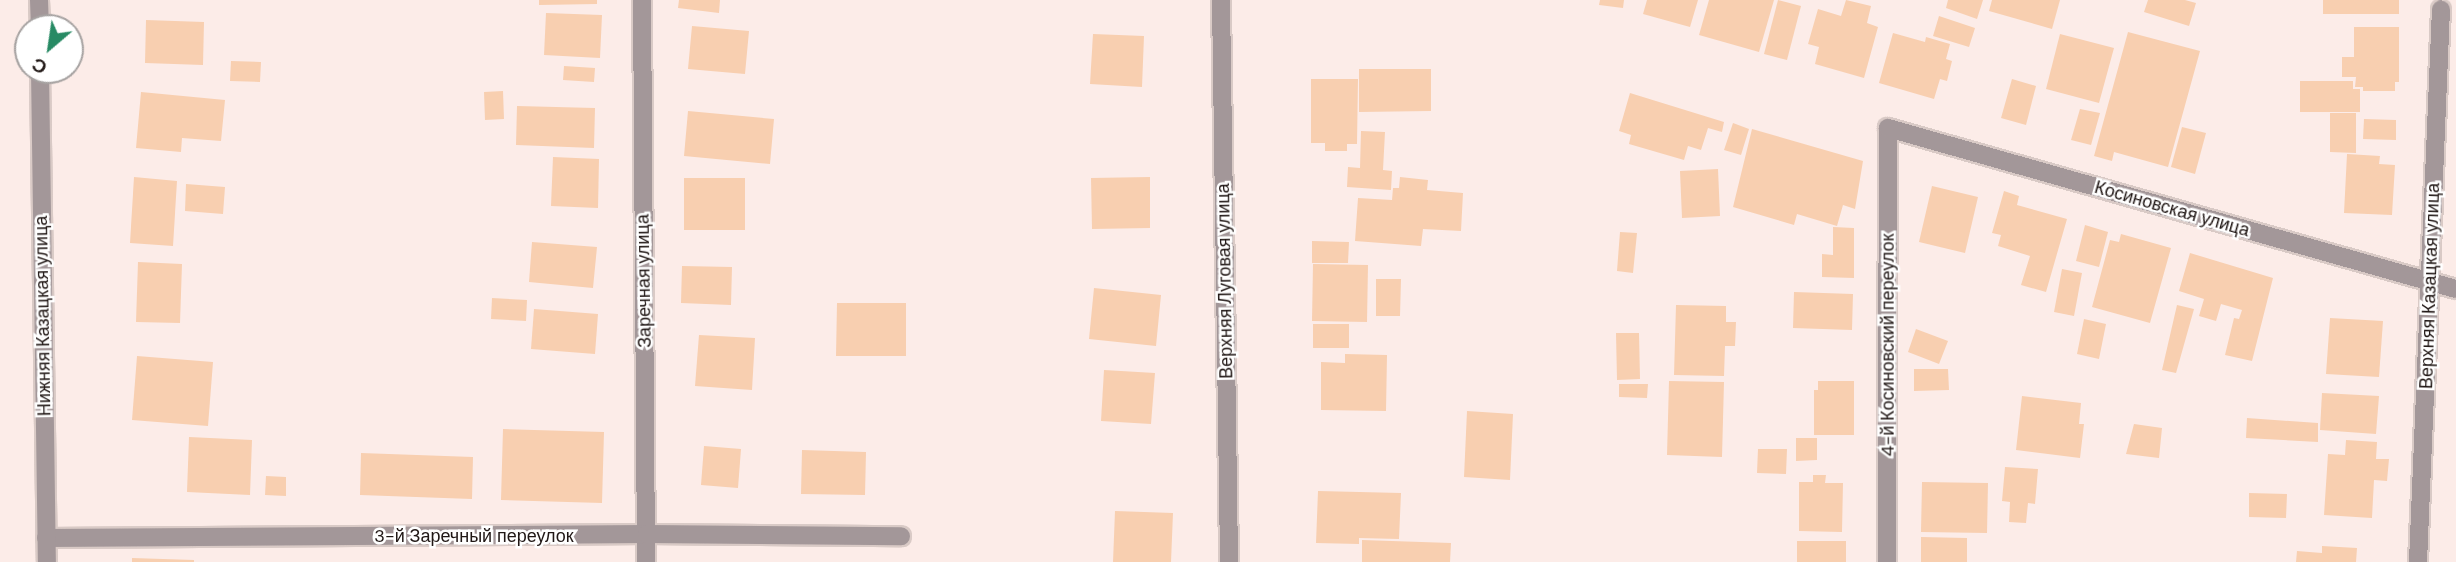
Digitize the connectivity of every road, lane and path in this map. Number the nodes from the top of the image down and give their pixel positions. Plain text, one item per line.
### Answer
1 (642, 0) edge
2 (1221, 0) edge
3 (2441, 9) dead end
4 (40, 84) edge
5 (1888, 128) joint
6 (2431, 282) junction
7 (2456, 289) edge
8 (647, 534) junction
9 (901, 536) dead end
10 (46, 538) junction
11 (47, 562) edge
12 (646, 562) edge
13 (1229, 562) edge
14 (1887, 562) edge
15 (2418, 562) edge

1 - 8 street, Заречная улица
2 - 13 street, Верхняя Луговая улица
3 - 6 street, Верхняя Казацкая улица
4 - 10 street, Нижняя Казацкая улица
5 - 6 street, Косиновская улица
5 - 14 street, 4-й Косиновский переулок
6 - 7 street, Косиновская улица
6 - 15 street, Верхняя Казацкая улица
8 - 9 street, 3-й Заречный переулок
8 - 10 street, 3-й Заречный переулок
8 - 12 street, Заречная улица
10 - 11 street, Нижняя Казацкая улица

